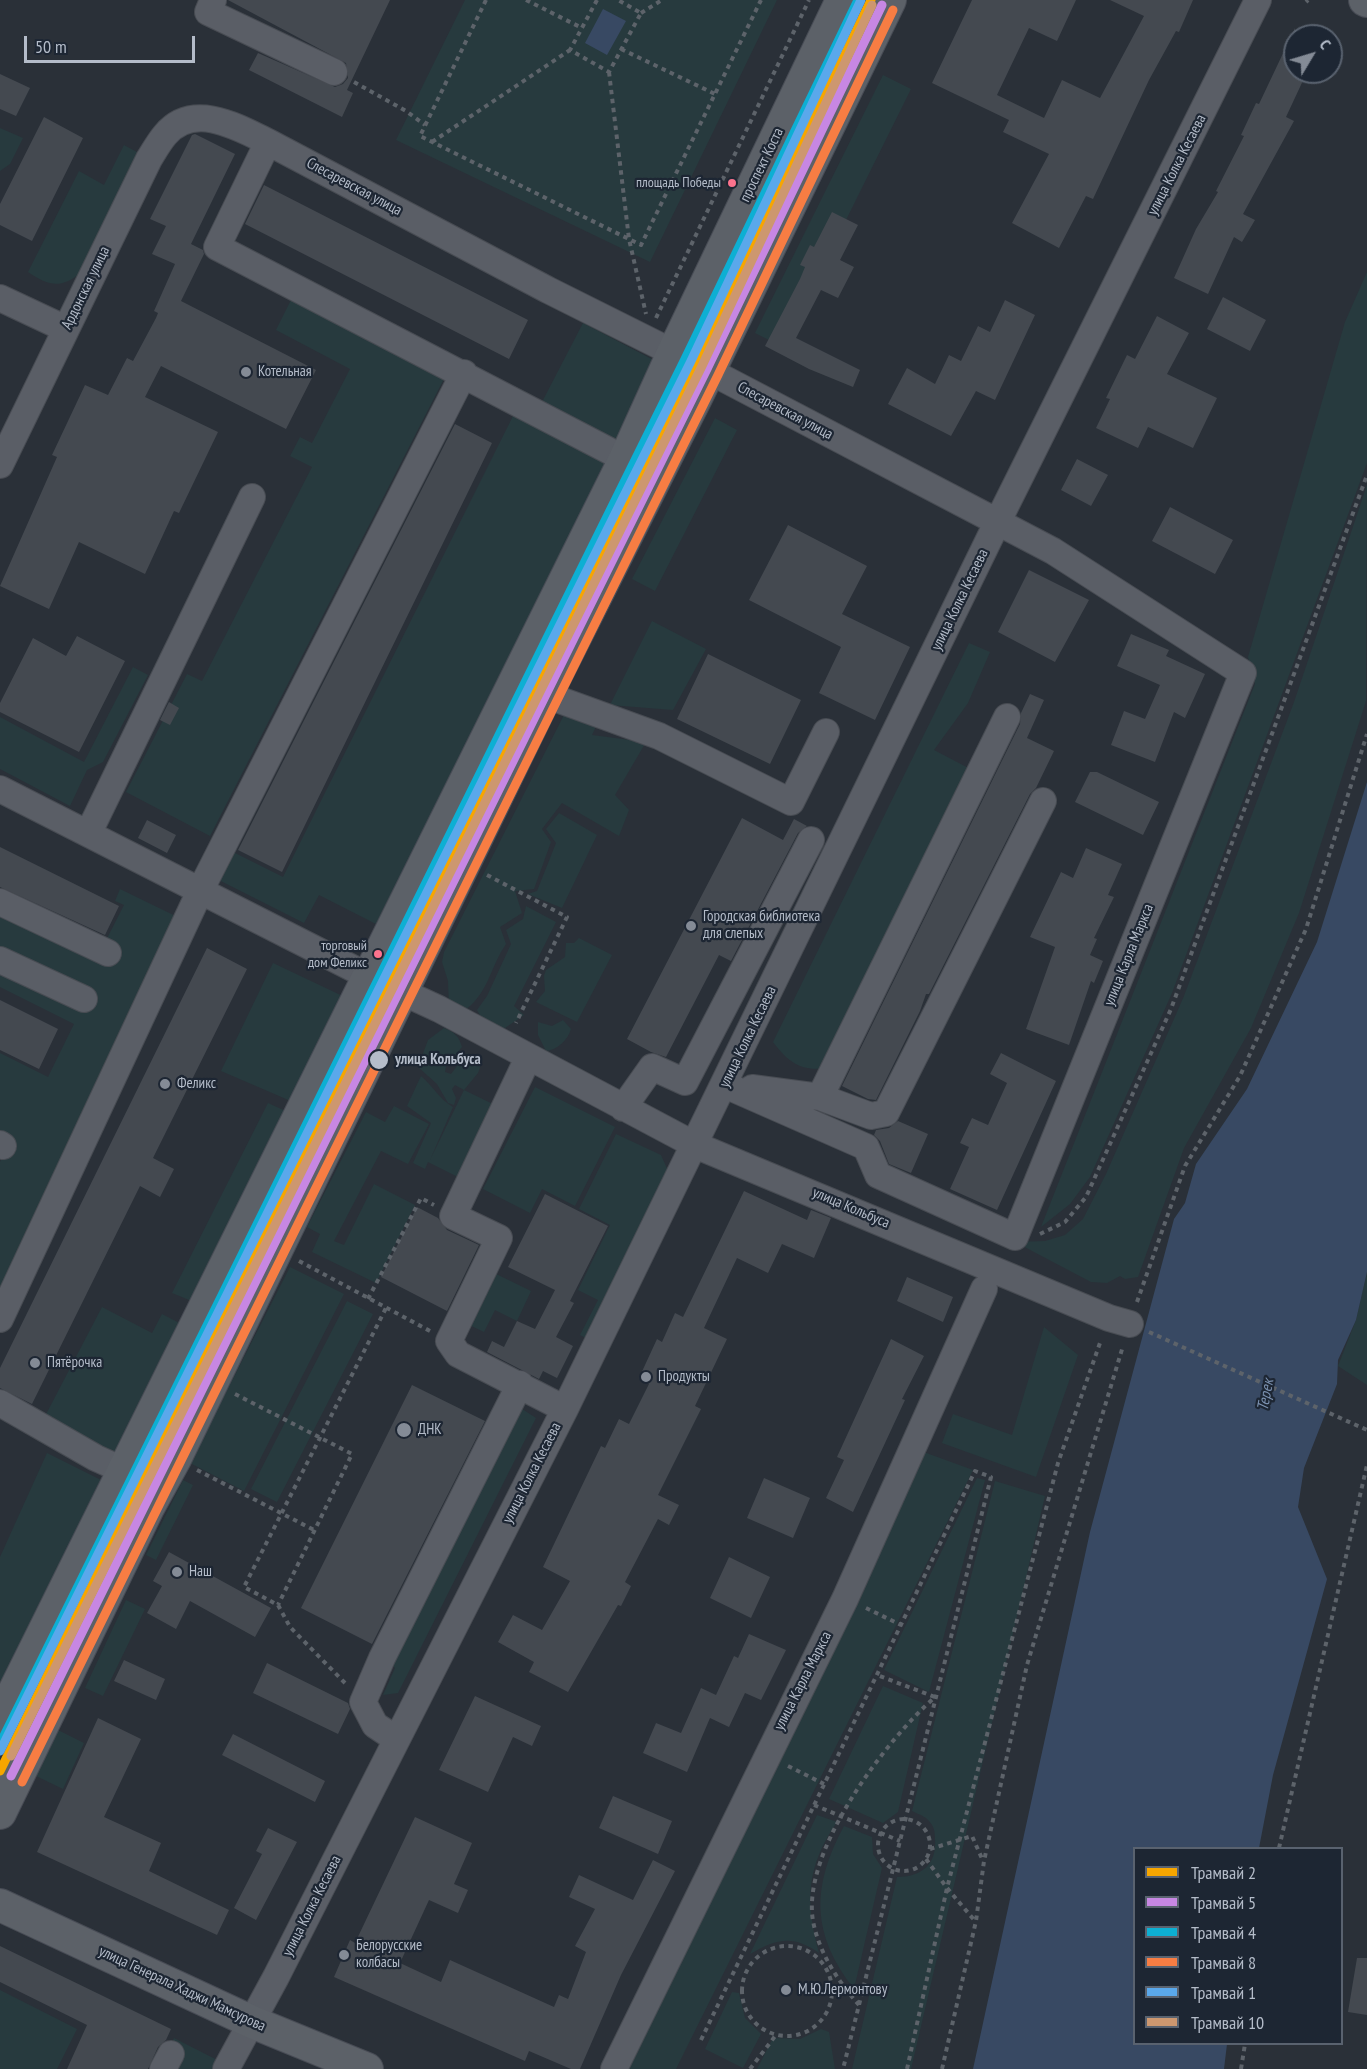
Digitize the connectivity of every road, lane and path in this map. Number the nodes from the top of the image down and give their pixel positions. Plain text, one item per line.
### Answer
1 (213, 0) edge
2 (486, 0) edge
3 (526, 0) edge
4 (597, 0) edge
5 (618, 0) edge
6 (662, 0) edge
7 (761, 0) edge
8 (809, 0) edge
9 (842, 0) edge
10 (890, 0) edge
11 (1258, 0) edge
12 (641, 13) junction
13 (582, 28) junction
14 (621, 49) junction
15 (570, 50) junction
16 (334, 72) joint
17 (609, 72) junction
18 (715, 94) junction
19 (185, 121) joint
20 (425, 125) junction
21 (268, 142) junction
22 (432, 142) junction
23 (629, 239) junction
24 (0, 298) edge
25 (648, 318) dead end
26 (655, 319) dead end
27 (66, 329) junction
28 (673, 352) junction
29 (709, 371) junction
30 (464, 373) junction
31 (625, 459) junction
32 (0, 465) edge
33 (1367, 475) edge
34 (252, 497) dead end
35 (998, 523) junction
36 (1243, 673) joint
37 (546, 695) junction
38 (1007, 717) dead end
39 (826, 732) dead end
40 (1367, 734) edge
41 (0, 789) edge
42 (1043, 801) dead end
43 (89, 832) junction
44 (811, 840) dead end
45 (484, 874) dead end
46 (201, 889) junction
47 (0, 902) edge
48 (108, 954) dead end
49 (0, 960) edge
50 (370, 977) junction
51 (403, 991) junction
52 (84, 999) dead end
53 (513, 1029) dead end
54 (528, 1058) junction
55 (725, 1085) junction
56 (820, 1097) junction
57 (623, 1108) junction
58 (694, 1145) junction
59 (453, 1216) junction
60 (1015, 1237) junction
61 (277, 1249) junction
62 (984, 1289) dead end
63 (368, 1299) junction
64 (386, 1308) junction
65 (0, 1319) edge
66 (1119, 1321) junction
67 (449, 1341) junction
68 (210, 1381) junction
69 (520, 1384) junction
70 (0, 1403) edge
71 (565, 1409) junction
72 (1367, 1430) edge
73 (320, 1438) junction
74 (175, 1459) junction
75 (1367, 1465) edge
76 (125, 1471) junction
77 (282, 1514) junction
78 (314, 1530) junction
79 (845, 1599) junction
80 (278, 1605) junction
81 (901, 1624) junction
82 (877, 1675) junction
83 (935, 1697) junction
84 (363, 1702) junction
85 (0, 1720) edge
86 (396, 1738) junction
87 (766, 1755) junction
88 (824, 1784) junction
89 (814, 1804) junction
90 (0, 1813) edge
91 (843, 1816) junction
92 (906, 1819) junction
93 (881, 1833) junction
94 (960, 1840) junction
95 (900, 1841) junction
96 (1279, 1847) edge
97 (930, 1849) junction
98 (926, 1859) junction
99 (984, 1861) junction
100 (893, 1868) junction
101 (946, 1888) junction
102 (0, 1905) edge
103 (976, 1921) junction
104 (826, 1963) junction
105 (859, 2006) junction
106 (252, 2022) junction
107 (776, 2035) junction
108 (701, 2040) dead end
109 (1245, 2045) edge
110 (226, 2069) edge
111 (367, 2069) edge
112 (614, 2069) edge
113 (750, 2069) edge
114 (843, 2069) edge
115 (907, 2069) edge
116 (942, 2069) edge
117 (1241, 2069) edge

1 - 16 street
2 - 20 path
3 - 13 path
4 - 13 path
5 - 12 path
6 - 12 path
7 - 18 path
8 - 26 path
9 - 28 main road, проспект Коста
10 - 29 main road
11 - 35 street, улица Колка Кесаева
12 - 14 path
13 - 15 path
14 - 17 path
14 - 18 path
15 - 17 path
15 - 22 path
16 - 20 path
17 - 23 path
18 - 23 path
19 - 21 street, Слесаревская улица
19 - 27 street, Ардонская улица
20 - 22 path
21 - 28 street, Слесаревская улица
21 - 30 street
22 - 23 path
23 - 25 path
24 - 27 street
27 - 32 street, Ардонская улица
28 - 29 street, Слесаревская улица
28 - 31 main road, проспект Коста
29 - 35 street, Слесаревская улица
29 - 37 main road
30 - 31 street
30 - 46 street
31 - 50 main road, проспект Коста
33 - 60 path
34 - 43 street
35 - 36 street, Слесаревская улица
35 - 55 street, улица Колка Кесаева
36 - 60 street, улица Карла Маркса
37 - 39 street
37 - 51 main road
38 - 56 street
40 - 66 path
41 - 43 street, улица Кольбуса
42 - 56 street
43 - 46 street, улица Кольбуса
44 - 57 street
45 - 53 path
46 - 50 street, улица Кольбуса
46 - 65 street
47 - 48 street
49 - 52 street
50 - 51 street, улица Кольбуса
50 - 76 main road, проспект Коста
51 - 54 street, улица Кольбуса
51 - 61 main road
54 - 57 street, улица Кольбуса
54 - 59 street
55 - 56 street
55 - 58 street, улица Колка Кесаева
55 - 60 street
57 - 58 street, улица Кольбуса
58 - 66 street, улица Кольбуса
58 - 71 street, улица Колка Кесаева
59 - 63 path
59 - 67 street
61 - 63 path
61 - 68 main road
62 - 79 street, улица Карла Маркса
63 - 64 path
64 - 67 path
64 - 73 path
66 - 72 path
66 - 94 path
66 - 99 path
67 - 69 street
68 - 73 path
68 - 74 main road
69 - 71 street
69 - 84 street
70 - 76 street
71 - 86 street, улица Колка Кесаева
73 - 77 path
73 - 78 path
74 - 77 path
74 - 90 main road
75 - 96 path
76 - 85 main road, проспект Коста
77 - 78 path
77 - 80 path
78 - 80 path
79 - 81 path
79 - 87 street, улица Карла Маркса
80 - 84 path
81 - 82 path
81 - 83 path
82 - 83 path
82 - 88 path
83 - 91 path
83 - 92 path
84 - 86 street
86 - 106 street, улица Колка Кесаева
87 - 88 path
87 - 112 street, улица Карла Маркса
88 - 89 path
89 - 91 path
89 - 108 path
91 - 93 path
91 - 104 path
92 - 93 path
92 - 95 path
92 - 97 path
93 - 95 path
93 - 100 path
94 - 97 path
94 - 99 path
94 - 101 path
95 - 100 path
97 - 98 path
98 - 100 path
98 - 101 path
99 - 103 path
100 - 105 path
101 - 103 path
101 - 115 path
102 - 106 main road, улица Генерала Хаджи Мамсурова
103 - 116 path
104 - 105 path
104 - 107 path
104 - 107 path
105 - 114 path
106 - 110 street, улица Колка Кесаева
106 - 111 main road, улица Генерала Хаджи Мамсурова
107 - 113 path
109 - 117 path

